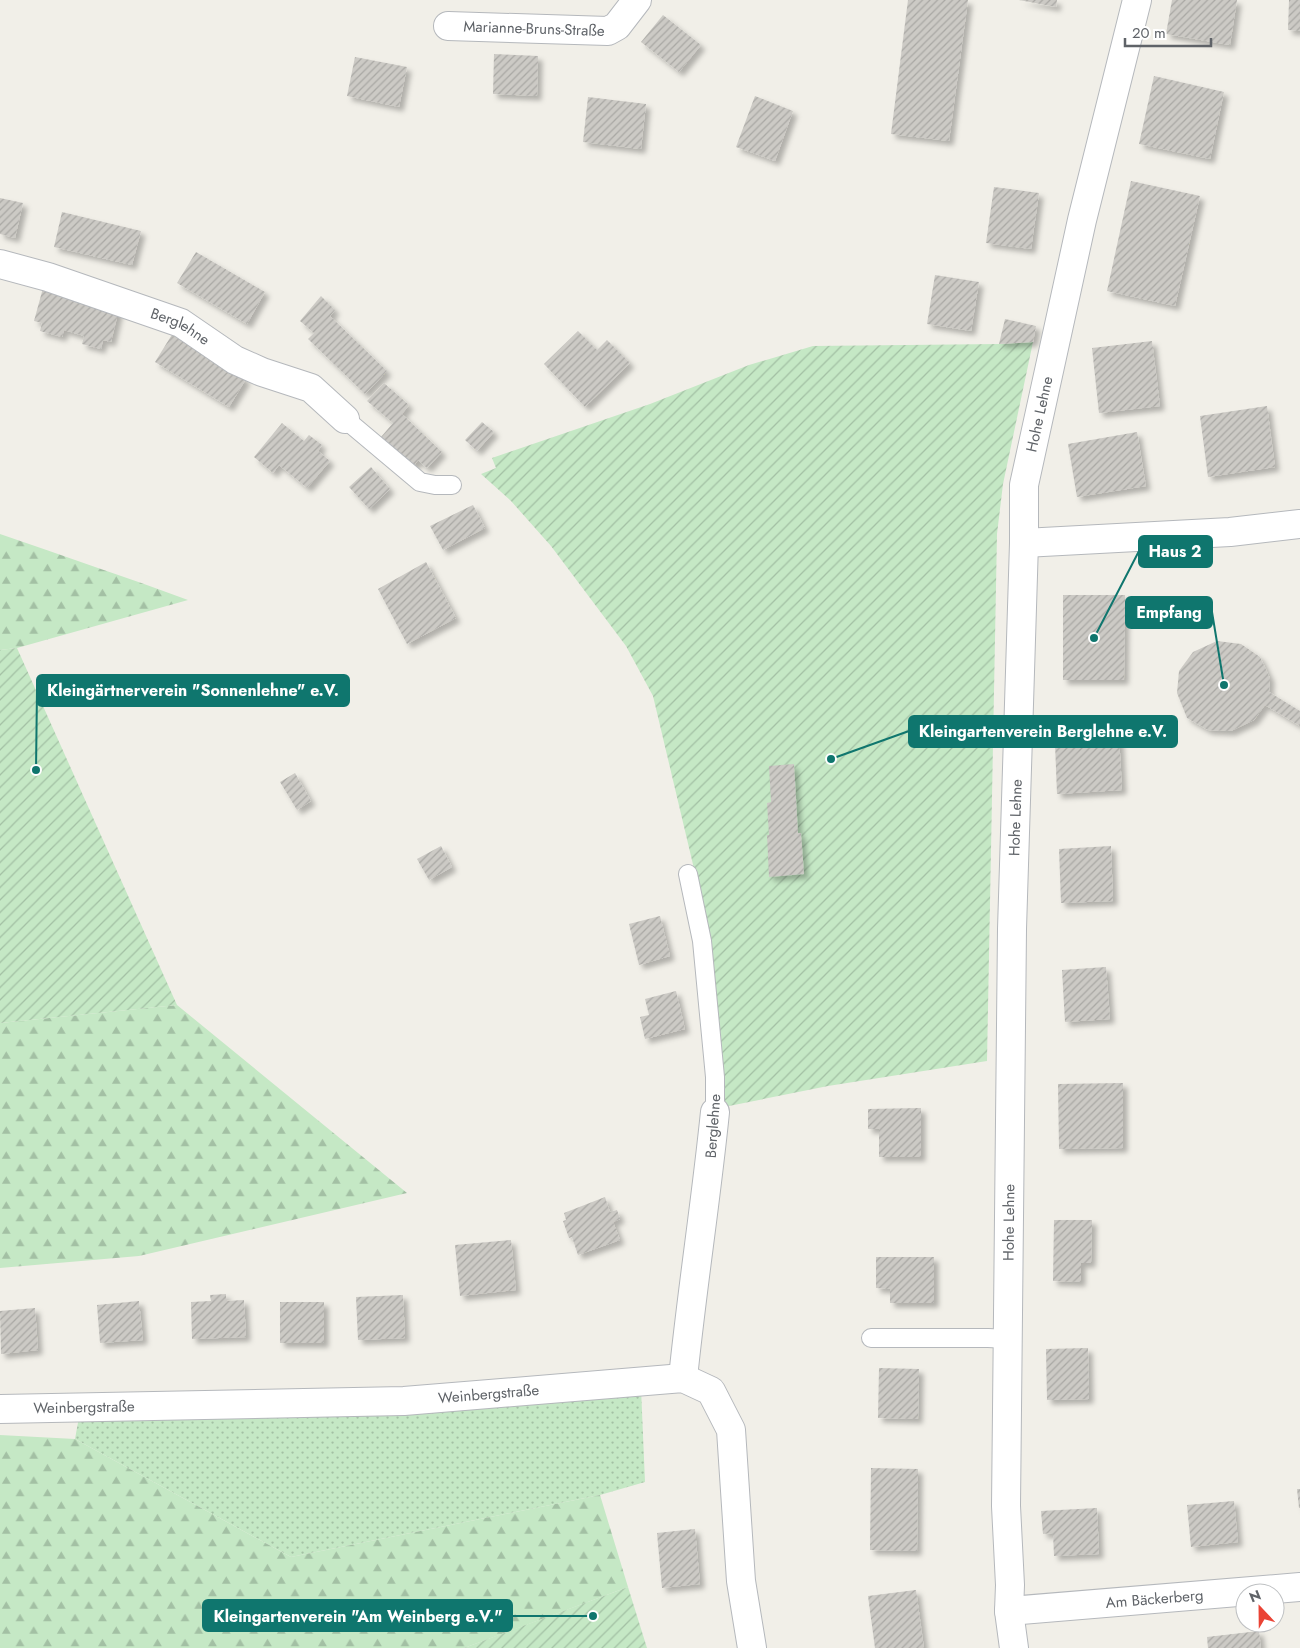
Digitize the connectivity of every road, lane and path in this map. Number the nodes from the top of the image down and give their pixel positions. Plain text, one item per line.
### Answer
1 (637, 0) edge
2 (1137, 0) edge
3 (448, 26) dead end
4 (0, 264) edge
5 (345, 419) joint
6 (452, 485) dead end
7 (1300, 524) edge
8 (1024, 543) junction
9 (688, 874) dead end
10 (715, 1112) joint
11 (871, 1338) dead end
12 (1008, 1339) junction
13 (682, 1378) junction
14 (0, 1409) edge
15 (1300, 1587) edge
16 (1009, 1611) junction
17 (752, 1648) edge
18 (1014, 1648) edge

1 - 3 street, Marianne-Bruns-Straße
2 - 8 street, Hohe Lehne
4 - 5 street, Berglehne
5 - 6 lane
7 - 8 street
8 - 12 street, Hohe Lehne
9 - 10 lane, Berglehne
10 - 13 street, Berglehne
11 - 12 lane
12 - 16 street, Hohe Lehne
13 - 14 street, Weinbergstraße
13 - 17 street, Weinbergstraße
15 - 16 street, Am Bäckerberg
16 - 18 street, Hohe Lehne

